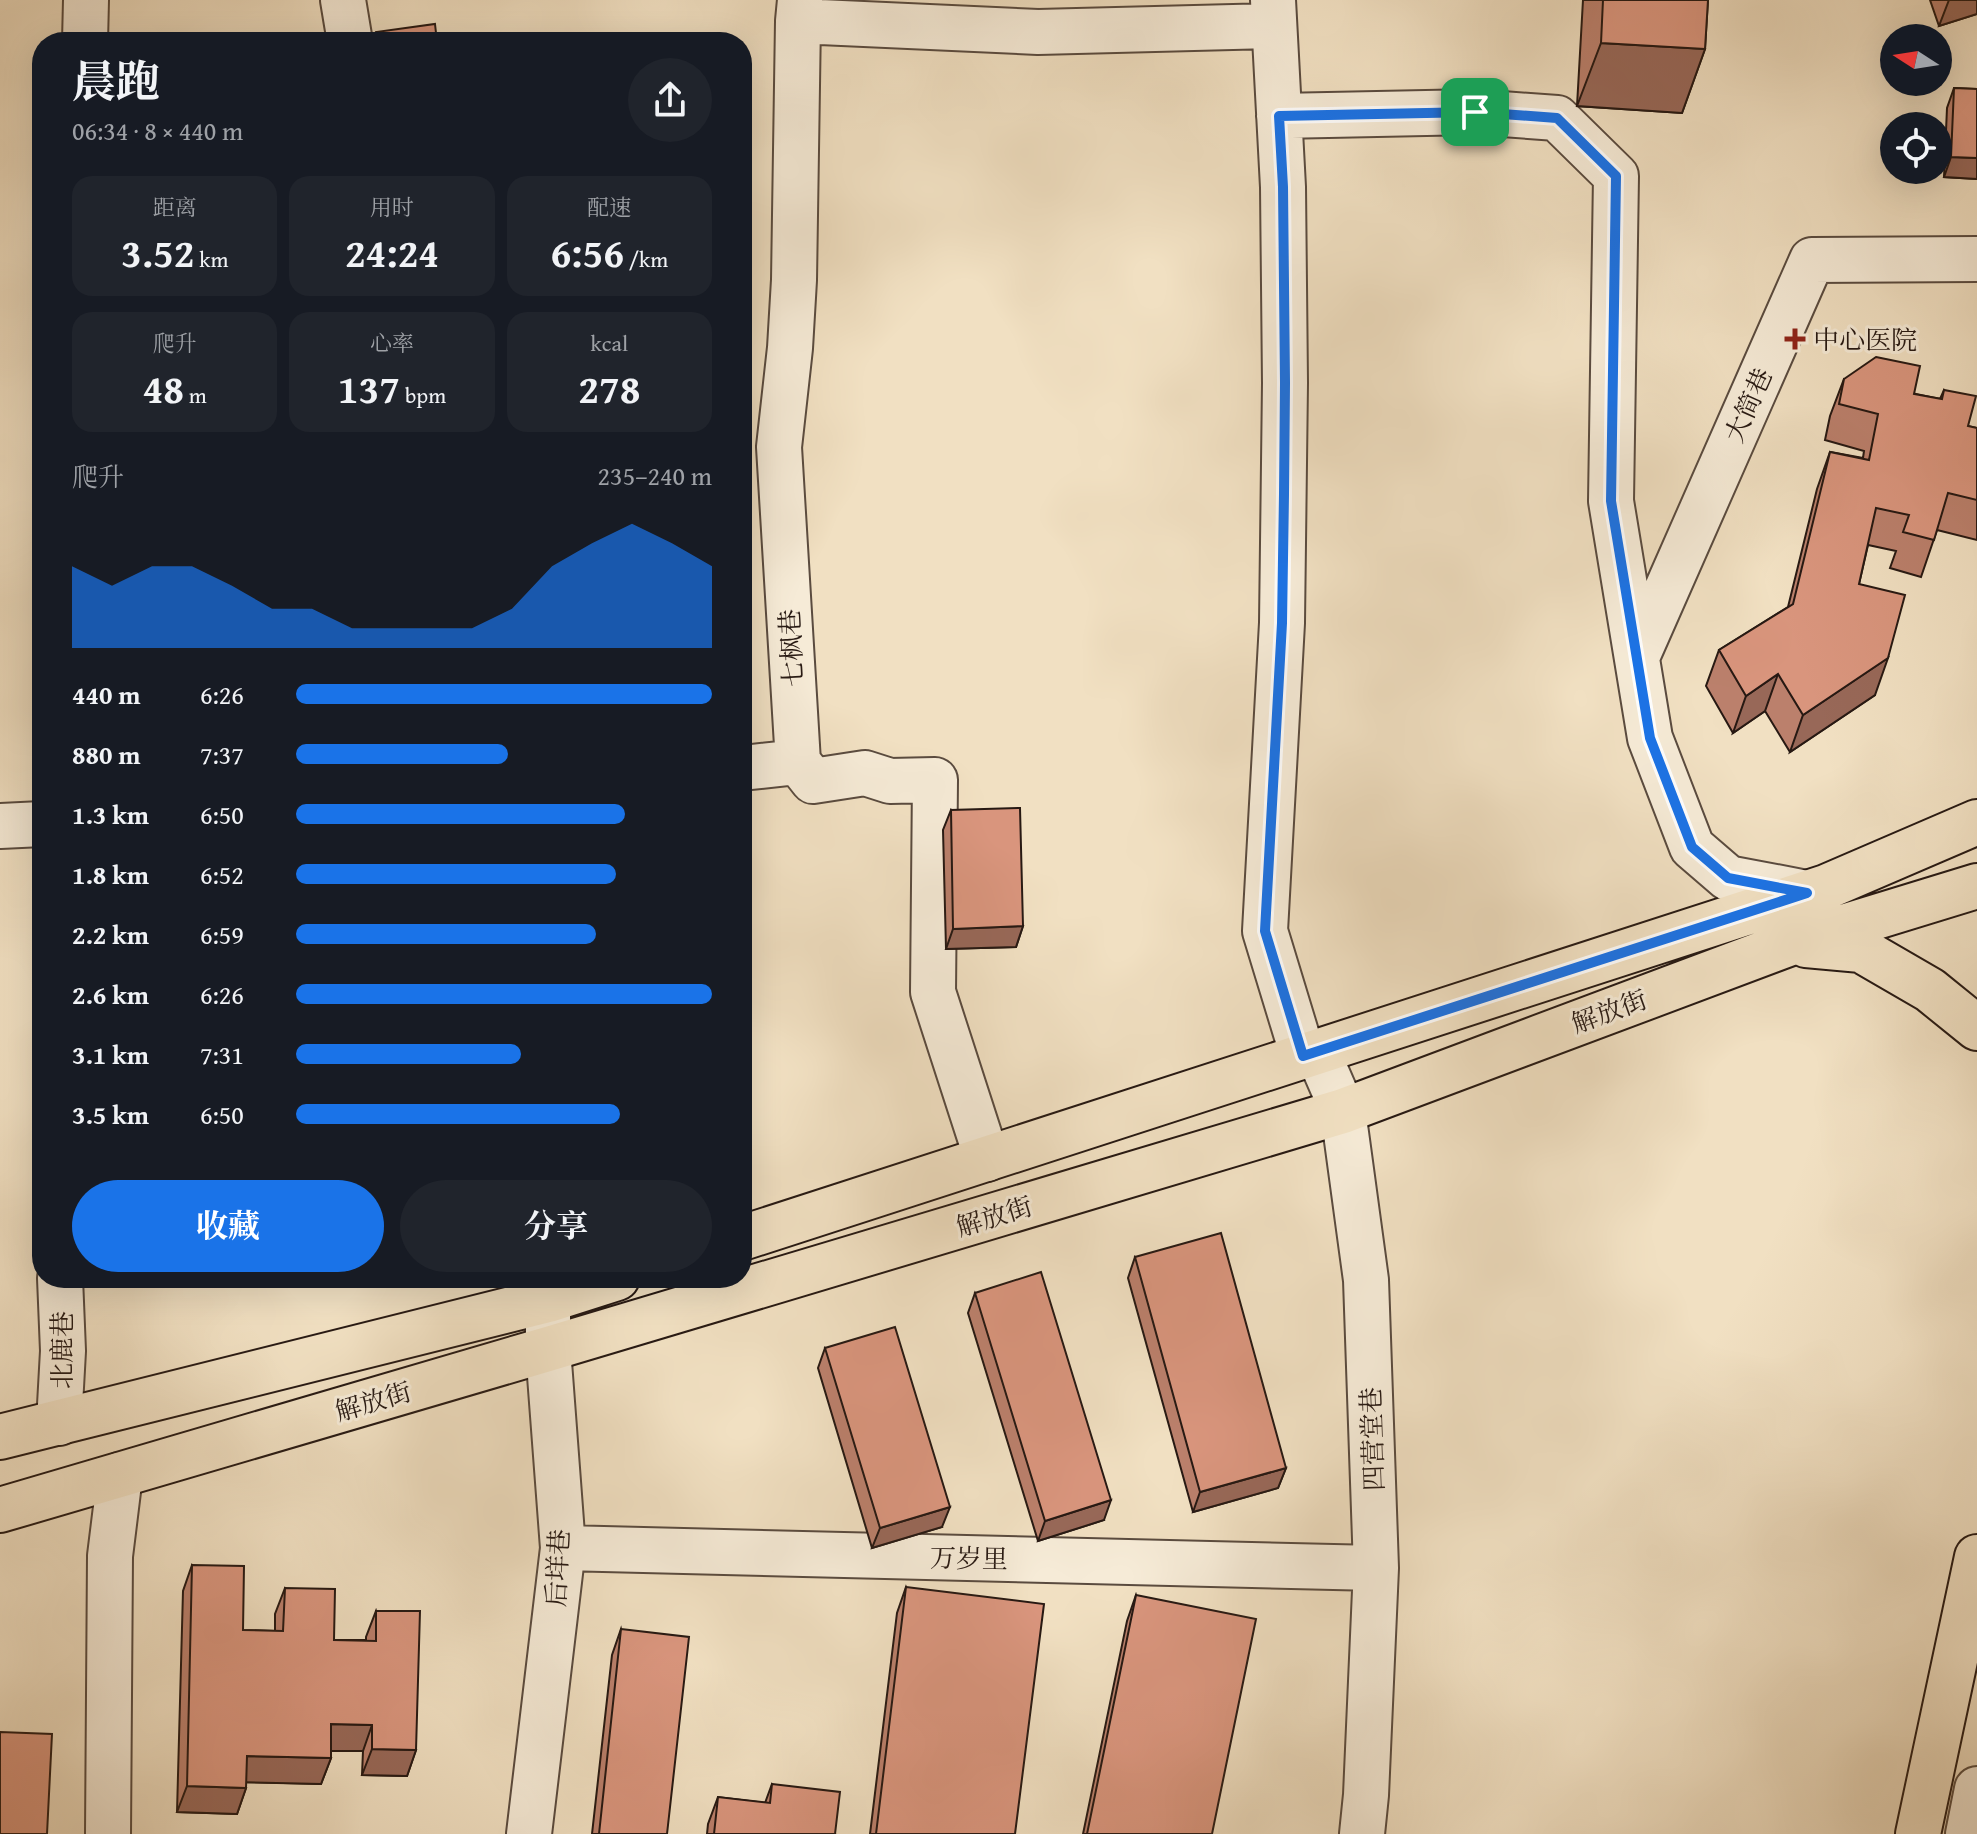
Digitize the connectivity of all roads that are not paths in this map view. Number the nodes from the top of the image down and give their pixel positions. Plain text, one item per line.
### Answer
1 (86, 0) edge
2 (343, 0) edge
3 (799, 10) edge
4 (1273, 13) edge
5 (85, 32) edge
6 (348, 32) edge
7 (1279, 116) junction
8 (1977, 259) edge
9 (1637, 657) junction
10 (798, 762) junction
11 (752, 767) edge
12 (1977, 822) edge
13 (32, 824) edge
14 (0, 826) edge
15 (1977, 886) edge
16 (1807, 893) junction
17 (1791, 943) junction
18 (1977, 1028) edge
19 (1310, 1054) junction
20 (1343, 1111) junction
21 (987, 1159) junction
22 (752, 1235) edge
23 (60, 1288) edge
24 (752, 1288) edge
25 (752, 1288) edge
26 (546, 1289) edge
27 (548, 1349) junction
28 (59, 1423) junction
29 (0, 1437) edge
30 (120, 1475) junction
31 (0, 1510) edge
32 (563, 1548) junction
33 (1977, 1557) edge
34 (1376, 1568) junction
35 (1977, 1789) edge
36 (108, 1834) edge
37 (529, 1834) edge
38 (1362, 1834) edge
39 (1918, 1834) edge
40 (1968, 1834) edge

1 - 5 street
2 - 6 street
3 - 4 street
3 - 10 street, 七枫巷
4 - 7 street, 四营堂巷
7 - 9 street
7 - 19 street, 四营堂巷
8 - 9 street, 大简巷
9 - 16 street
10 - 11 street
10 - 21 street
12 - 16 main road, 解放街
13 - 14 street
15 - 17 main road, 解放街
16 - 19 main road, 解放街
17 - 18 main road
17 - 20 main road, 解放街
19 - 20 street, 四营堂巷
19 - 21 main road, 解放街
20 - 25 main road, 解放街
20 - 34 street, 四营堂巷
21 - 22 main road, 解放街
23 - 28 street, 北鹿巷
24 - 27 main road, 解放街
26 - 27 street, 后垟巷
26 - 28 main road, 解放街
27 - 30 main road, 解放街
27 - 32 street, 后垟巷
28 - 29 main road, 解放街
30 - 31 main road, 解放街
30 - 36 street
32 - 34 street, 万岁里
32 - 37 street, 后垟巷
33 - 39 main road
34 - 38 street, 四营堂巷
35 - 40 street

